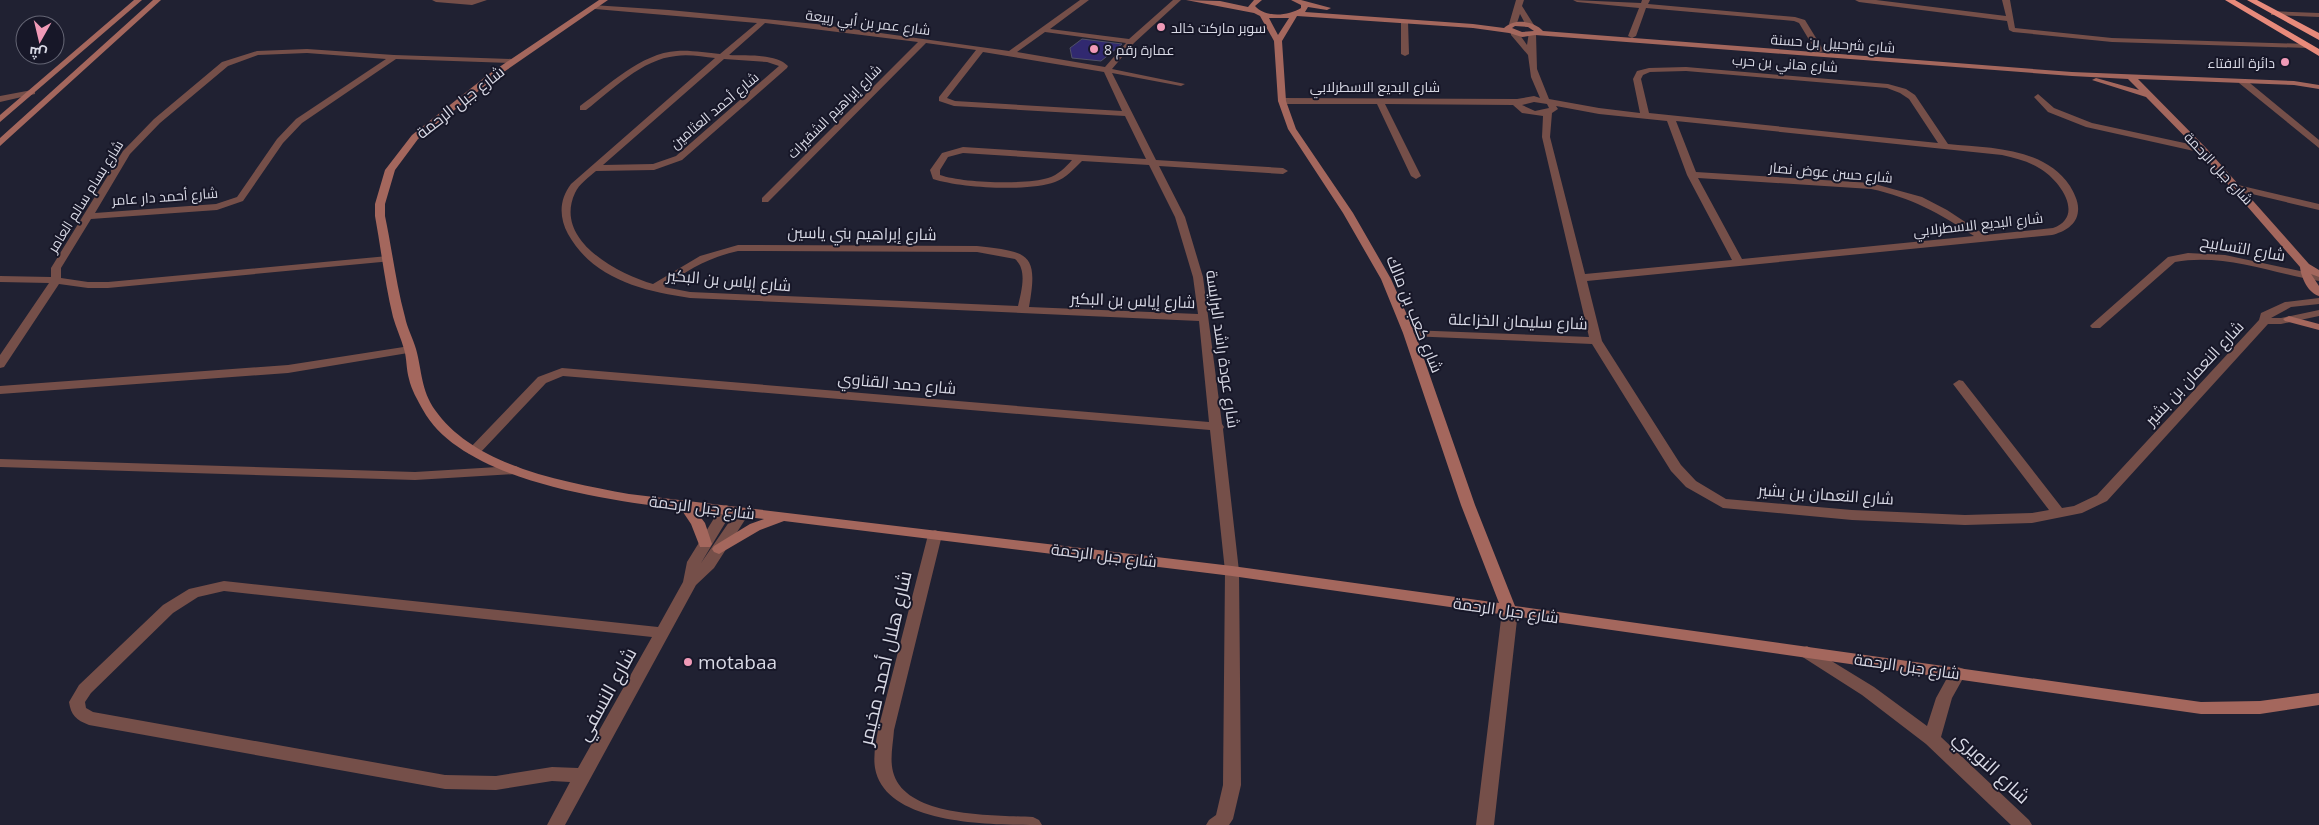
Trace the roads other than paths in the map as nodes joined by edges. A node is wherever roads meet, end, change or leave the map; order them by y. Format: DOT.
graph roads {
  1 [pos="138,0"];
  2 [pos="157,0"];
  3 [pos="436,0"];
  4 [pos="483,0"];
  5 [pos="1085,0"];
  6 [pos="1177,0"];
  7 [pos="1190,0"];
  8 [pos="1258,0"];
  9 [pos="1577,0"];
  10 [pos="1858,0"];
  11 [pos="2006,0"];
  12 [pos="2229,0"];
  13 [pos="2251,0"];
  14 [pos="1299,1"];
  15 [pos="600,3"];
  16 [pos="1645,3"];
  17 [pos="1520,4"];
  18 [pos="1259,12"];
  19 [pos="2274,13"];
  20 [pos="1296,14"];
  21 [pos="2319,15"];
  22 [pos="2011,19"];
  23 [pos="763,21"];
  24 [pos="1404,21"];
  25 [pos="1512,28"];
  26 [pos="1044,30"];
  27 [pos="1533,30"];
  28 [pos="2013,30"];
  29 [pos="1632,36"];
  30 [pos="2319,37"];
  31 [pos="2015,39"];
  32 [pos="1131,41"];
  33 [pos="1278,41"];
  34 [pos="923,42"];
  35 [pos="2308,46"];
  36 [pos="980,50"];
  37 [pos="1820,51"];
  38 [pos="1530,53"];
  39 [pos="2319,53"];
  40 [pos="1010,54"];
  41 [pos="1405,54"];
  42 [pos="394,57"];
  43 [pos="723,57"];
  44 [pos="513,61"];
  45 [pos="1107,70"];
  46 [pos="2072,74"];
  47 [pos="2129,75"];
  48 [pos="2319,79"];
  49 [pos="1535,81"];
  50 [pos="2242,81"];
  51 [pos="2294,83"];
  52 [pos="1181,84"];
  53 [pos="2319,87"];
  54 [pos="32,92"];
  55 [pos="2149,96"];
  56 [pos="2038,97"];
  57 [pos="0,99"];
  58 [pos="1282,101"];
  59 [pos="1380,102"];
  60 [pos="1522,106"];
  61 [pos="1549,107"];
  62 [pos="583,108"];
  63 [pos="1128,114"];
  64 [pos="1646,116"];
  65 [pos="1,117"];
  66 [pos="1671,119"];
  67 [pos="1546,137"];
  68 [pos="0,143"];
  69 [pos="1944,145"];
  70 [pos="2319,145"];
  71 [pos="2203,150"];
  72 [pos="1079,158"];
  73 [pos="1154,164"];
  74 [pos="594,168"];
  75 [pos="1283,171"];
  76 [pos="1692,175"];
  77 [pos="1416,176"];
  78 [pos="2238,188"];
  79 [pos="765,200"];
  80 [pos="2319,207"];
  81 [pos="88,216"];
  82 [pos="1984,239"];
  83 [pos="388,259"];
  84 [pos="1738,262"];
  85 [pos="2305,271"];
  86 [pos="2319,274"];
  87 [pos="1580,278"];
  88 [pos="2319,278"];
  89 [pos="0,279"];
  90 [pos="56,280"];
  91 [pos="654,288"];
  92 [pos="2319,293"];
  93 [pos="2319,301"];
  94 [pos="1024,310"];
  95 [pos="2319,313"];
  96 [pos="1204,318"];
  97 [pos="2289,319"];
  98 [pos="2266,321"];
  99 [pos="2096,326"];
  100 [pos="2319,327"];
  101 [pos="1409,333"];
  102 [pos="1596,341"];
  103 [pos="410,350"];
  104 [pos="0,364"];
  105 [pos="1960,384"];
  106 [pos="0,390"];
  107 [pos="1218,428"];
  108 [pos="474,451"];
  109 [pos="0,464"];
  110 [pos="516,470"];
  111 [pos="686,505"];
  112 [pos="726,510"];
  113 [pos="743,512"];
  114 [pos="2059,514"];
  115 [pos="782,518"];
  116 [pos="934,535"];
  117 [pos="705,544"];
  118 [pos="719,549"];
  119 [pos="1232,570"];
  120 [pos="690,582"];
  121 [pos="1510,611"];
  122 [pos="662,633"];
  123 [pos="1807,652"];
  124 [pos="1958,673"];
  125 [pos="2319,699"];
  126 [pos="1932,740"];
  127 [pos="584,776"];
  128 [pos="556,825"];
  129 [pos="1033,825"];
  130 [pos="1215,825"];
  131 [pos="1485,825"];
  132 [pos="2023,825"];
  1 -- 54 [label="street"];
  2 -- 68 [label="street"];
  3 -- 4 [label="street"];
  5 -- 26 [label="street"];
  6 -- 32 [label="street"];
  7 -- 18 [label="street"];
  8 -- 18 [label="street"];
  9 -- 16 [label="street"];
  10 -- 22 [label="street"];
  11 -- 22 [label="street"];
  12 -- 35 [label="highway"];
  13 -- 19 [label="highway"];
  14 -- 20 [label="street"];
  14 -- 25 [label="street"];
  15 -- 23 [label="street, شارع عمر بن أبي ربيعة"];
  15 -- 44 [label="street, شارع جبل الرحمة"];
  16 -- 29 [label="street"];
  16 -- 37 [label="street"];
  17 -- 25 [label="street"];
  17 -- 27 [label="street"];
  18 -- 20 [label="street"];
  18 -- 33 [label="street, شارع كعب بن مالك"];
  19 -- 21 [label="street"];
  19 -- 30 [label="highway"];
  20 -- 24 [label="street"];
  20 -- 33 [label="street"];
  22 -- 28 [label="street"];
  23 -- 34 [label="street, شارع عمر بن أبي ربيعة"];
  23 -- 43 [label="street, شارع إياس بن البكير"];
  24 -- 25 [label="street"];
  24 -- 41 [label="street"];
  25 -- 27 [label="street"];
  25 -- 38 [label="street"];
  26 -- 32 [label="street"];
  26 -- 40 [label="street"];
  27 -- 29 [label="street, شارع شرحبيل بن حسنة"];
  27 -- 38 [label="street"];
  27 -- 46 [label="street, شارع شرحبيل بن حسنة"];
  28 -- 31 [label="street"];
  28 -- 35 [label="street"];
  29 -- 37 [label="street, شارع شرحبيل بن حسنة"];
  32 -- 45 [label="street"];
  33 -- 58 [label="street, شارع كعب بن مالك"];
  34 -- 36 [label="street, شارع عمر بن أبي ربيعة"];
  34 -- 79 [label="street, شارع إبراهيم الشقيرات"];
  35 -- 39 [label="highway"];
  36 -- 40 [label="street, شارع عمر بن أبي ربيعة"];
  36 -- 63 [label="street"];
  37 -- 47 [label="street, شارع شرحبيل بن حسنة"];
  38 -- 49 [label="street"];
  40 -- 45 [label="street, شارع عمر بن أبي ربيعة"];
  42 -- 44 [label="street"];
  42 -- 81 [label="street, شارع أحمد دار عامر"];
  42 -- 81 [label="street, شارع بسام سالم العامر"];
  43 -- 62 [label="street"];
  43 -- 74 [label="street, شارع إياس بن البكير"];
  43 -- 74 [label="street, شارع أحمد العثامين"];
  44 -- 83 [label="street, شارع جبل الرحمة"];
  45 -- 52 [label="street, شارع عمر بن أبي ربيعة"];
  45 -- 63 [label="street, شارع عودة راشد البرايسة"];
  46 -- 47 [label="street, شارع شرحبيل بن حسنة"];
  46 -- 55 [label="street"];
  47 -- 50 [label="street, شارع شرحبيل بن حسنة"];
  47 -- 55 [label="street, شارع جبل الرحمة"];
  48 -- 51 [label="street, شارع شرحبيل بن حسنة"];
  49 -- 60 [label="street"];
  49 -- 61 [label="street"];
  50 -- 51 [label="street, شارع شرحبيل بن حسنة"];
  50 -- 70 [label="street"];
  51 -- 53 [label="street, شارع شرحبيل بن حسنة"];
  54 -- 57 [label="street"];
  54 -- 65 [label="street"];
  55 -- 71 [label="street, شارع جبل الرحمة"];
  56 -- 71 [label="street"];
  58 -- 59 [label="street, شارع البديع الاسطرلابي"];
  58 -- 101 [label="street, شارع كعب بن مالك"];
  59 -- 60 [label="street, شارع البديع الاسطرلابي"];
  59 -- 77 [label="street"];
  60 -- 61 [label="street"];
  60 -- 61 [label="street"];
  60 -- 67 [label="street, شارع النعمان بن بشير"];
  61 -- 64 [label="street, شارع البديع الاسطرلابي"];
  61 -- 67 [label="street, شارع النعمان بن بشير"];
  63 -- 73 [label="street, شارع عودة راشد البرايسة"];
  64 -- 66 [label="street, شارع البديع الاسطرلابي"];
  64 -- 69 [label="street, شارع هاني بن حرب"];
  66 -- 69 [label="street, شارع البديع الاسطرلابي"];
  66 -- 76 [label="street"];
  67 -- 87 [label="street, شارع النعمان بن بشير"];
  69 -- 82 [label="street, شارع البديع الاسطرلابي"];
  71 -- 78 [label="street, شارع جبل الرحمة"];
  72 -- 72 [label="street"];
  72 -- 73 [label="street"];
  73 -- 75 [label="street"];
  73 -- 96 [label="street, شارع عودة راشد البرايسة"];
  74 -- 91 [label="street, شارع إياس بن البكير"];
  76 -- 82 [label="street, شارع حسن عوض نصار"];
  76 -- 84 [label="street"];
  78 -- 80 [label="street"];
  78 -- 85 [label="street, شارع جبل الرحمة"];
  81 -- 90 [label="street, شارع بسام سالم العامر"];
  82 -- 84 [label="street, شارع البديع الاسطرلابي"];
  83 -- 90 [label="street"];
  83 -- 103 [label="street, شارع جبل الرحمة"];
  84 -- 87 [label="street, شارع البديع الاسطرلابي"];
  85 -- 86 [label="street, شارع جبل الرحمة"];
  85 -- 88 [label="street, شارع التسابيح"];
  85 -- 92 [label="street, شارع جبل الرحمة"];
  85 -- 99 [label="street, شارع التسابيح"];
  87 -- 102 [label="street, شارع النعمان بن بشير"];
  89 -- 90 [label="street"];
  90 -- 104 [label="street, شارع بسام سالم العامر"];
  91 -- 94 [label="street, شارع إياس بن البكير"];
  91 -- 94 [label="street, شارع إبراهيم بني ياسين"];
  93 -- 98 [label="street, شارع النعمان بن بشير"];
  94 -- 96 [label="street, شارع إياس بن البكير"];
  95 -- 97 [label="street, شارع النعمان بن بشير"];
  96 -- 107 [label="street, شارع عودة راشد البرايسة"];
  97 -- 98 [label="street, شارع النعمان بن بشير"];
  97 -- 100 [label="street"];
  98 -- 114 [label="street, شارع النعمان بن بشير"];
  101 -- 102 [label="street, شارع سليمان الخزاعلة"];
  101 -- 121 [label="street, شارع كعب بن مالك"];
  102 -- 114 [label="street, شارع النعمان بن بشير"];
  103 -- 106 [label="street"];
  103 -- 108 [label="street, شارع جبل الرحمة"];
  105 -- 114 [label="street"];
  107 -- 108 [label="street, شارع حمد القناوي"];
  107 -- 119 [label="street, شارع عودة راشد البرايسة"];
  108 -- 110 [label="street, شارع جبل الرحمة"];
  109 -- 110 [label="street"];
  110 -- 111 [label="street, شارع جبل الرحمة"];
  111 -- 112 [label="street, شارع جبل الرحمة"];
  111 -- 117 [label="street"];
  112 -- 113 [label="street, شارع جبل الرحمة"];
  112 -- 117 [label="street, شارع النسفي"];
  113 -- 115 [label="street, شارع جبل الرحمة"];
  113 -- 118 [label="street, شارع النسفي"];
  115 -- 116 [label="street, شارع جبل الرحمة"];
  115 -- 118 [label="street"];
  116 -- 119 [label="street, شارع جبل الرحمة"];
  116 -- 129 [label="street, شارع هلال أحمد مخيمر"];
  117 -- 120 [label="street, شارع النسفي"];
  118 -- 120 [label="street, شارع النسفي"];
  119 -- 121 [label="street, شارع جبل الرحمة"];
  119 -- 130 [label="street"];
  120 -- 122 [label="street, شارع النسفي"];
  121 -- 123 [label="street, شارع جبل الرحمة"];
  121 -- 131 [label="street"];
  122 -- 127 [label="street, شارع النسفي"];
  122 -- 127 [label="street"];
  123 -- 124 [label="street, شارع جبل الرحمة"];
  123 -- 126 [label="street, شارع النويري"];
  124 -- 125 [label="street, شارع جبل الرحمة"];
  124 -- 126 [label="street, شارع النويري"];
  126 -- 132 [label="street, شارع النويري"];
  127 -- 128 [label="street, شارع النسفي"];
}
